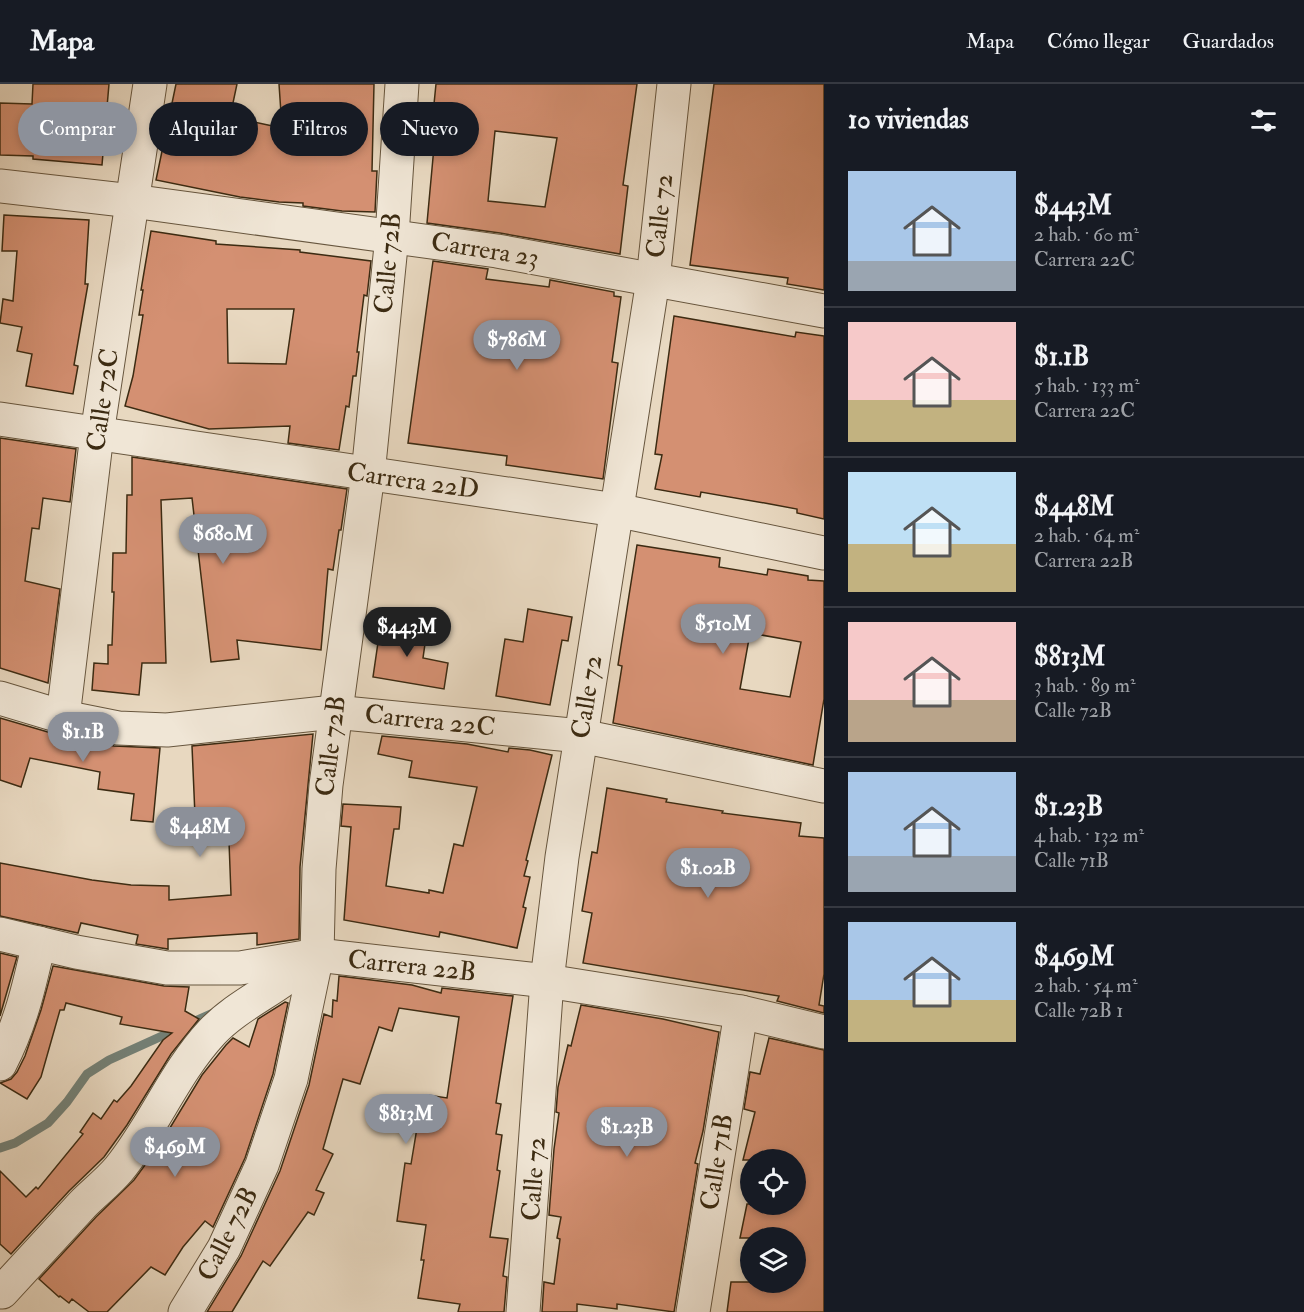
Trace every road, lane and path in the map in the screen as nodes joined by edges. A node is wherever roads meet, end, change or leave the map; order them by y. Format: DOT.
graph roads {
  1 [pos="150,84"];
  2 [pos="402,84"];
  3 [pos="674,84"];
  4 [pos="0,186"];
  5 [pos="132,201"];
  6 [pos="392,236"];
  7 [pos="653,280"];
  8 [pos="824,311"];
  9 [pos="0,419"];
  10 [pos="97,434"];
  11 [pos="368,474"];
  12 [pos="616,510"];
  13 [pos="824,553"];
  14 [pos="0,698"];
  15 [pos="334,712"];
  16 [pos="63,717"];
  17 [pos="581,736"];
  18 [pos="824,786"];
  19 [pos="0,934"];
  20 [pos="39,943"];
  21 [pos="314,956"];
  22 [pos="547,981"];
  23 [pos="741,1012"];
  24 [pos="824,1032"];
  25 [pos="0,1064"];
  26 [pos="2,1292"];
  27 [pos="185,1312"];
  28 [pos="523,1312"];
  29 [pos="693,1312"];
  1 -- 5 [label="street, Calle 72C"];
  2 -- 6 [label="street, Calle 72B"];
  3 -- 7 [label="street, Calle 72"];
  4 -- 5 [label="street, Carrera 23"];
  5 -- 6 [label="street, Carrera 23"];
  5 -- 10 [label="street, Calle 72C"];
  6 -- 7 [label="street, Carrera 23"];
  6 -- 11 [label="street, Calle 72B"];
  7 -- 8 [label="street, Carrera 23"];
  7 -- 12 [label="street, Calle 72"];
  9 -- 10 [label="street, Carrera 22D"];
  10 -- 11 [label="street, Carrera 22D"];
  10 -- 16 [label="street, Calle 72C"];
  11 -- 12 [label="street, Carrera 22D"];
  11 -- 15 [label="street, Calle 72B"];
  12 -- 13 [label="street, Carrera 22D"];
  12 -- 17 [label="street, Calle 72"];
  14 -- 16 [label="street, Carrera 22C"];
  15 -- 16 [label="street, Carrera 22C"];
  15 -- 17 [label="street, Carrera 22C"];
  15 -- 21 [label="street, Calle 72B"];
  17 -- 18 [label="street, Carrera 22C"];
  17 -- 22 [label="street, Calle 72"];
  19 -- 20 [label="street, Carrera 22B"];
  20 -- 21 [label="street, Carrera 22B"];
  20 -- 25 [label="street"];
  21 -- 22 [label="street, Carrera 22B"];
  21 -- 26 [label="street"];
  21 -- 27 [label="street, Calle 72B"];
  22 -- 23 [label="street, Carrera 22B"];
  22 -- 28 [label="street, Calle 72"];
  23 -- 24 [label="street, Carrera 22B"];
  23 -- 29 [label="street, Calle 71B"];
}
